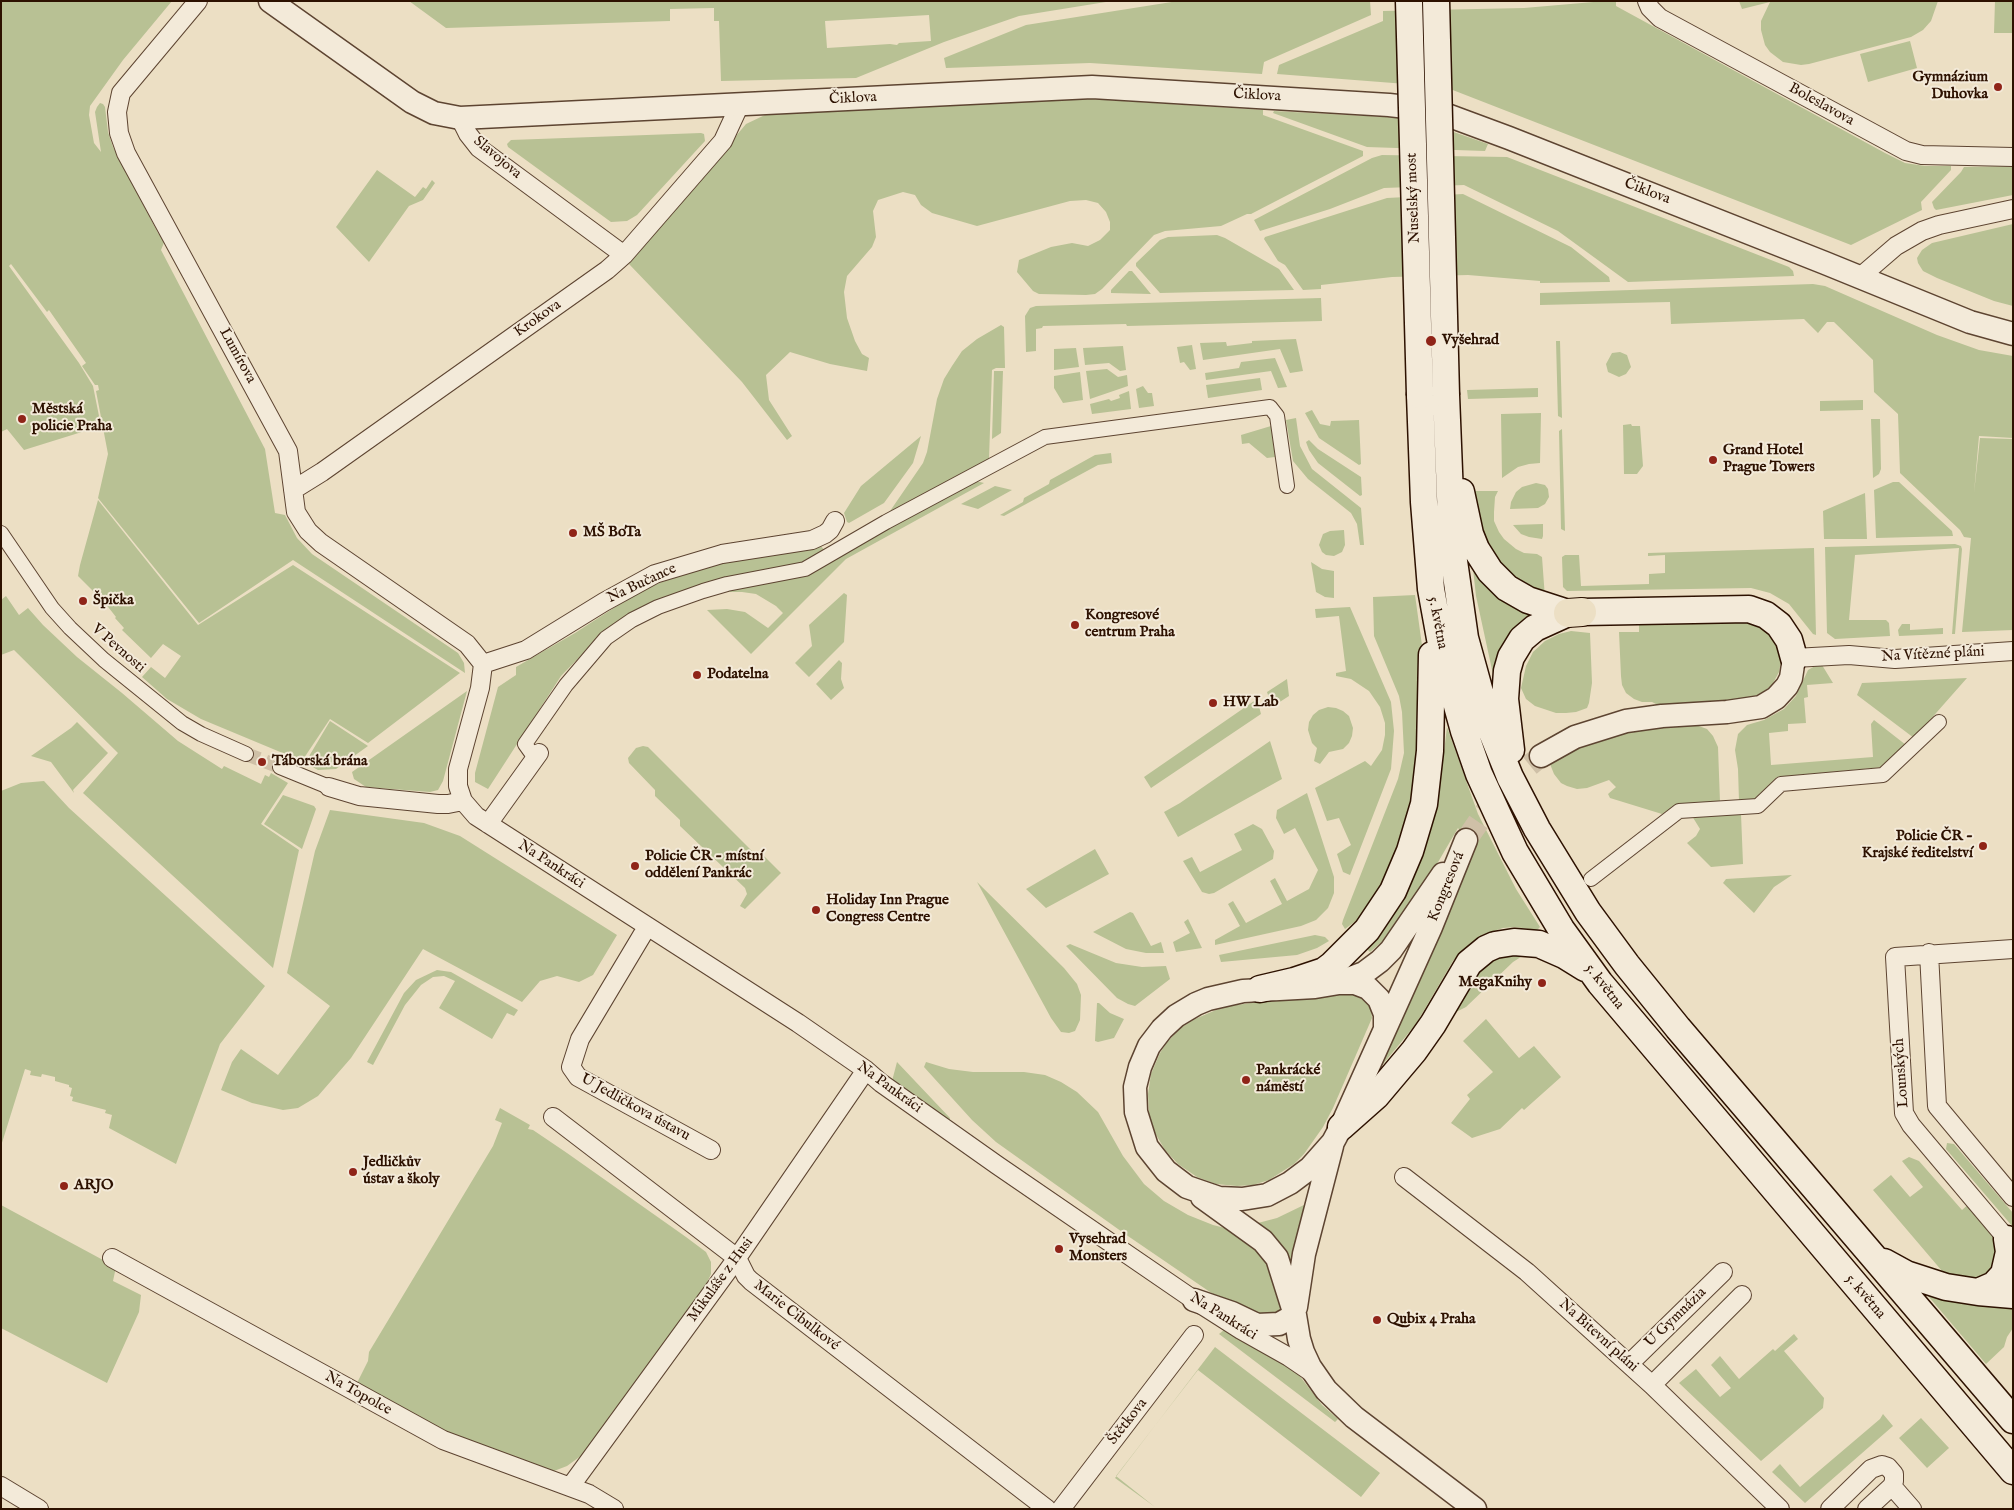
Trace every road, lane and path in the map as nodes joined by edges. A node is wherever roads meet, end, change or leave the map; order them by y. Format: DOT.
graph roads {
  1 [pos="198,1"];
  2 [pos="270,1"];
  3 [pos="1409,1"];
  4 [pos="1436,1"];
  5 [pos="1647,1"];
  6 [pos="740,104"];
  7 [pos="460,118"];
  8 [pos="2013,157"];
  9 [pos="2013,209"];
  10 [pos="624,255"];
  11 [pos="1860,278"];
  12 [pos="2013,334"];
  13 [pos="1420,395"];
  14 [pos="1446,395"];
  15 [pos="1448,438"];
  16 [pos="1287,486"];
  17 [pos="294,490"];
  18 [pos="835,521"];
  19 [pos="1,533"];
  20 [pos="1430,589"];
  21 [pos="1575,613"];
  22 [pos="2013,651"];
  23 [pos="1794,658"];
  24 [pos="483,664"];
  25 [pos="1939,722"];
  26 [pos="246,754"];
  27 [pos="537,756"];
  28 [pos="1541,756"];
  29 [pos="280,766"];
  30 [pos="330,788"];
  31 [pos="463,801"];
  32 [pos="488,824"];
  33 [pos="1537,829"];
  34 [pos="1591,879"];
  35 [pos="647,927"];
  36 [pos="2013,949"];
  37 [pos="1930,953"];
  38 [pos="1339,983"];
  39 [pos="1600,983"];
  40 [pos="1260,989"];
  41 [pos="1385,1029"];
  42 [pos="866,1070"];
  43 [pos="553,1117"];
  44 [pos="1337,1134"];
  45 [pos="711,1150"];
  46 [pos="1404,1177"];
  47 [pos="1187,1187"];
  48 [pos="2012,1194"];
  49 [pos="2010,1243"];
  50 [pos="1868,1250"];
  51 [pos="112,1258"];
  52 [pos="737,1258"];
  53 [pos="1723,1272"];
  54 [pos="1978,1292"];
  55 [pos="2013,1294"];
  56 [pos="1742,1296"];
  57 [pos="1194,1300"];
  58 [pos="1295,1315"];
  59 [pos="1194,1335"];
  60 [pos="1629,1364"];
  61 [pos="1316,1375"];
  62 [pos="1652,1384"];
  63 [pos="2013,1420"];
  64 [pos="2013,1471"];
  65 [pos="1,1486"];
  66 [pos="1892,1486"];
  67 [pos="570,1487"];
  68 [pos="39,1509"];
  69 [pos="614,1509"];
  70 [pos="1047,1509"];
  71 [pos="1060,1509"];
  72 [pos="1475,1509"];
  73 [pos="1780,1509"];
  74 [pos="1830,1509"];
  75 [pos="1867,1509"];
  76 [pos="1912,1509"];
  1 -- 17 [label="street, Lumírova"];
  2 -- 7 [label="street"];
  3 -- 13 [label="main road, Nuselský most, bridge"];
  4 -- 14 [label="main road, Nuselský most, bridge"];
  5 -- 8 [label="street, Boleslavova"];
  6 -- 7 [label="street, Čiklova"];
  6 -- 10 [label="street, Krokova"];
  6 -- 11 [label="street, Čiklova"];
  7 -- 10 [label="street, Slavojova"];
  9 -- 11 [label="street"];
  10 -- 17 [label="street, Krokova"];
  11 -- 12 [label="street, Čiklova"];
  13 -- 20 [label="main road, 5. května"];
  14 -- 15 [label="main road, 5. května"];
  15 -- 21 [label="main road"];
  15 -- 33 [label="main road, 5. května"];
  16 -- 27 [label="street"];
  17 -- 24 [label="street, Lumírova"];
  18 -- 24 [label="street, Na Bučance"];
  19 -- 26 [label="street, V Pevnosti"];
  20 -- 39 [label="main road, 5. května"];
  20 -- 40 [label="main road"];
  21 -- 23 [label="main road"];
  21 -- 33 [label="main road"];
  22 -- 23 [label="street, Na Vítězné pláni"];
  23 -- 28 [label="street"];
  24 -- 31 [label="street"];
  25 -- 34 [label="street"];
  27 -- 32 [label="street"];
  29 -- 30 [label="street"];
  30 -- 31 [label="street"];
  31 -- 32 [label="street, Na Pankráci"];
  32 -- 35 [label="street, Na Pankráci"];
  33 -- 50 [label="main road, 5. května"];
  35 -- 42 [label="street, Na Pankráci"];
  35 -- 45 [label="street, U Jedličkova ústavu"];
  36 -- 37 [label="street, Lounských"];
  37 -- 48 [label="street"];
  37 -- 49 [label="street, Lounských"];
  38 -- 40 [label="street"];
  38 -- 41 [label="street"];
  38 -- 41 [label="street, Kongresová"];
  39 -- 44 [label="main road"];
  39 -- 64 [label="main road, 5. května"];
  40 -- 47 [label="street"];
  41 -- 44 [label="street"];
  42 -- 52 [label="street, Mikuláše z Husi"];
  42 -- 57 [label="street, Na Pankráci"];
  43 -- 52 [label="street, Marie Cibulkové"];
  44 -- 47 [label="street"];
  44 -- 58 [label="street"];
  46 -- 60 [label="street, Na Bitevní pláni"];
  47 -- 58 [label="street"];
  49 -- 54 [label="main road"];
  50 -- 54 [label="main road"];
  50 -- 63 [label="main road, 5. května"];
  51 -- 67 [label="street, Na Topolce"];
  52 -- 67 [label="street, Mikuláše z Husi"];
  52 -- 70 [label="street, Marie Cibulkové"];
  53 -- 60 [label="street, U Gymnázia"];
  54 -- 55 [label="main road"];
  56 -- 62 [label="street, U Gymnázia"];
  57 -- 58 [label="street"];
  57 -- 61 [label="street, Na Pankráci"];
  58 -- 61 [label="street, Na Pankráci"];
  59 -- 71 [label="street, Štětkova"];
  60 -- 62 [label="street, Na Bitevní pláni"];
  61 -- 72 [label="street, Na Pankráci"];
  62 -- 73 [label="street, Na Bitevní pláni"];
  65 -- 68 [label="street"];
  66 -- 74 [label="street"];
  66 -- 75 [label="street"];
  66 -- 76 [label="street"];
  67 -- 69 [label="street, Na Topolce"];
}
